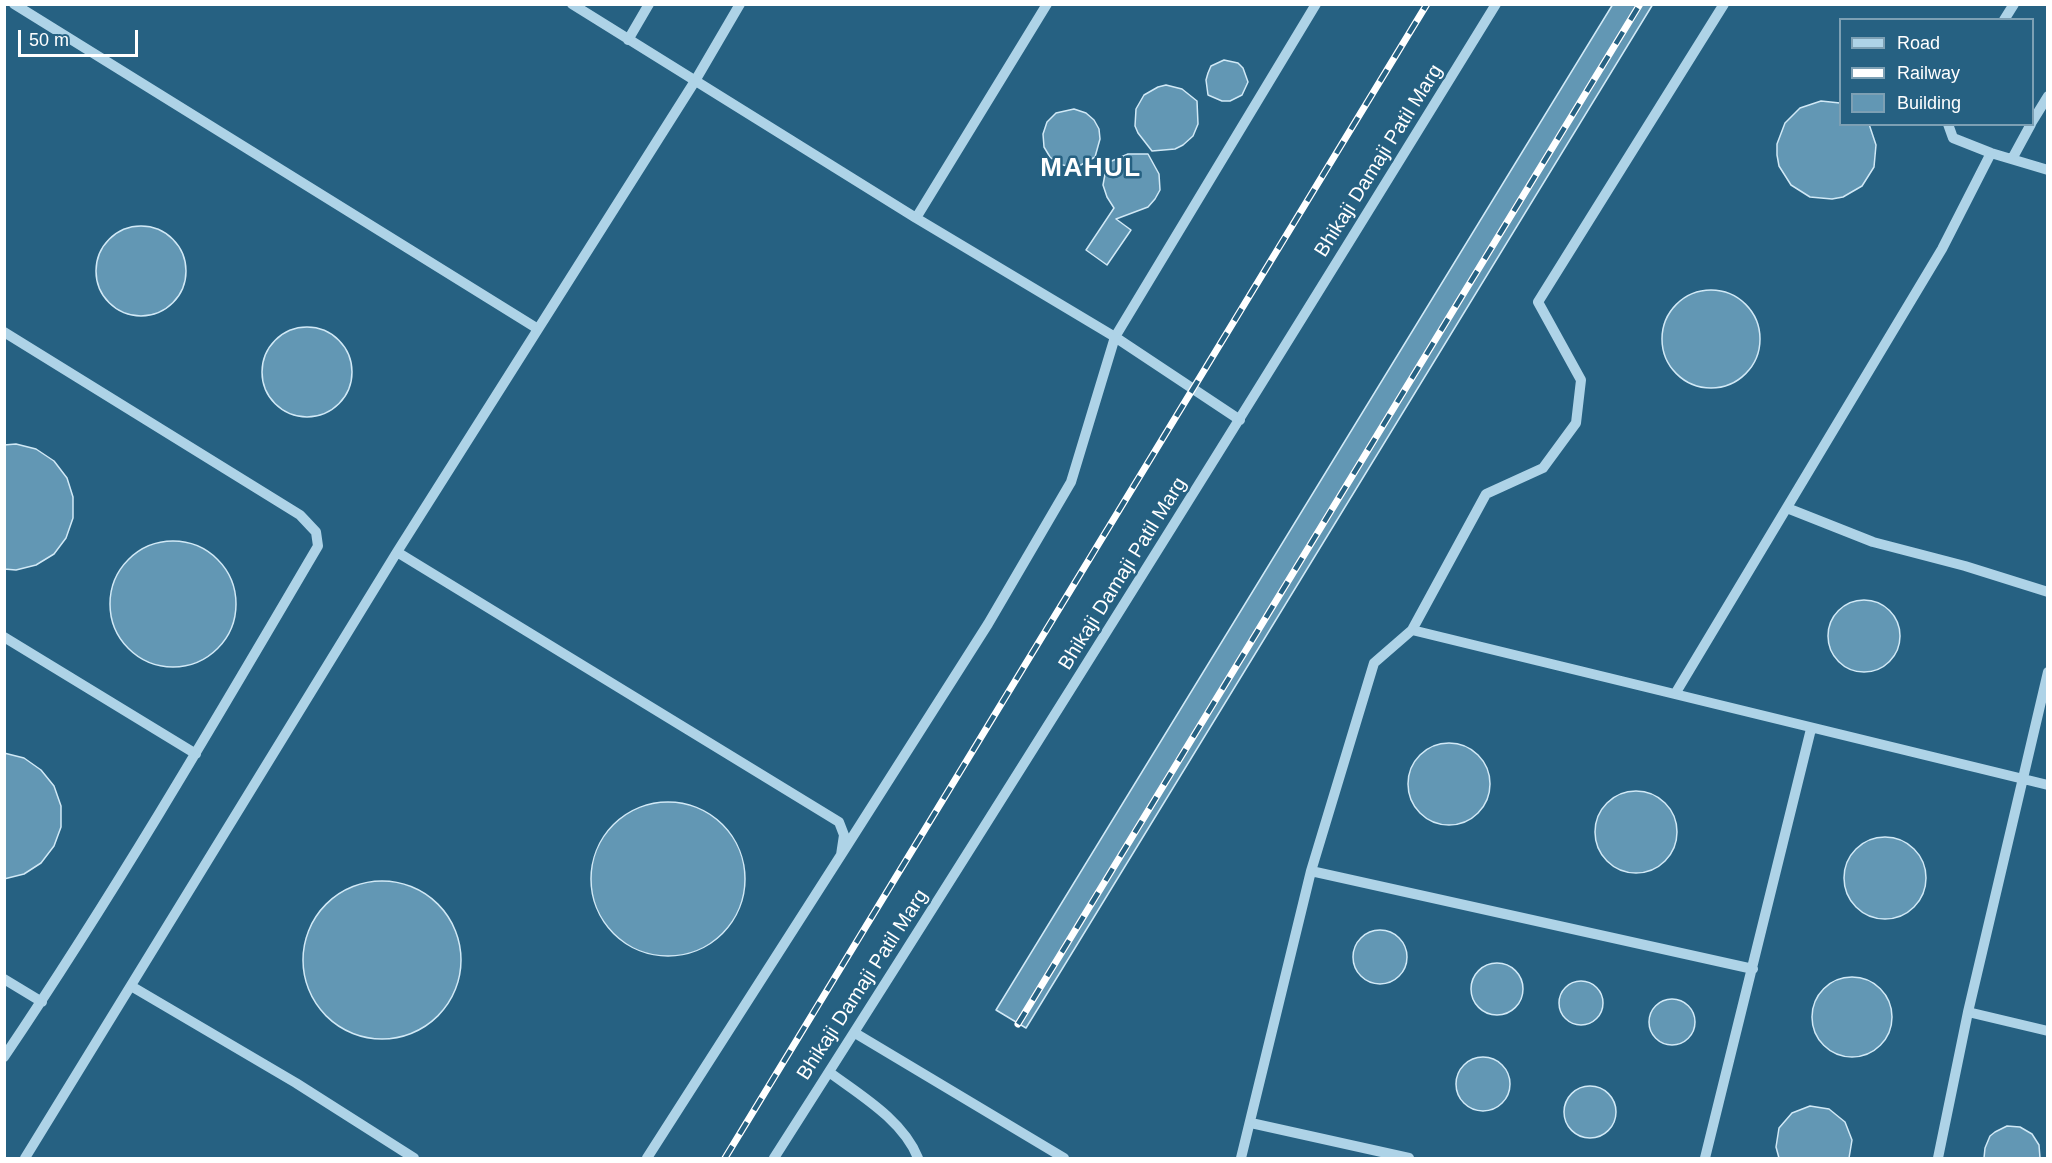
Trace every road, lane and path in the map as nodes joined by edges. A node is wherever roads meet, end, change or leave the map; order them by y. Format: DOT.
graph roads {
  1 [pos="14,4"];
  2 [pos="572,4"];
  3 [pos="649,4"];
  4 [pos="740,4"];
  5 [pos="1047,4"];
  6 [pos="1316,4"];
  7 [pos="1496,4"];
  8 [pos="1724,4"];
  9 [pos="2014,4"];
  10 [pos="2005,18"];
  11 [pos="628,40"];
  12 [pos="695,81"];
  13 [pos="2048,96"];
  14 [pos="2034,120"];
  15 [pos="1949,126"];
  16 [pos="2030,126"];
  17 [pos="1991,153"];
  18 [pos="2012,159"];
  19 [pos="2048,170"];
  20 [pos="916,218"];
  21 [pos="538,329"];
  22 [pos="4,332"];
  23 [pos="1115,338"];
  24 [pos="1240,420"];
  25 [pos="1787,508"];
  26 [pos="397,552"];
  27 [pos="2048,592"];
  28 [pos="1412,630"];
  29 [pos="4,637"];
  30 [pos="2048,672"];
  31 [pos="1675,694"];
  32 [pos="1811,729"];
  33 [pos="196,754"];
  34 [pos="2024,779"];
  35 [pos="2048,785"];
  36 [pos="841,855"];
  37 [pos="1311,871"];
  38 [pos="1753,969"];
  39 [pos="4,979"];
  40 [pos="130,986"];
  41 [pos="42,1002"];
  42 [pos="1968,1012"];
  43 [pos="2048,1031"];
  44 [pos="855,1033"];
  45 [pos="4,1057"];
  46 [pos="829,1072"];
  47 [pos="1251,1123"];
  48 [pos="25,1158"];
  49 [pos="414,1158"];
  50 [pos="647,1158"];
  51 [pos="774,1158"];
  52 [pos="918,1158"];
  53 [pos="1064,1158"];
  54 [pos="1241,1158"];
  55 [pos="1409,1158"];
  56 [pos="1705,1158"];
  57 [pos="1938,1158"];
  1 -- 21 [label="street"];
  2 -- 11 [label="street"];
  3 -- 11 [label="street"];
  4 -- 12 [label="street"];
  5 -- 20 [label="street"];
  6 -- 23 [label="street"];
  7 -- 24 [label="street, Bhikaji Damaji Patil Marg"];
  8 -- 28 [label="street"];
  9 -- 10 [label="street"];
  11 -- 12 [label="street"];
  12 -- 20 [label="street"];
  12 -- 21 [label="street"];
  13 -- 14 [label="street"];
  15 -- 17 [label="street"];
  16 -- 18 [label="street"];
  17 -- 18 [label="street"];
  17 -- 25 [label="street"];
  18 -- 19 [label="street"];
  20 -- 23 [label="street"];
  21 -- 26 [label="street"];
  22 -- 33 [label="street"];
  23 -- 24 [label="street"];
  23 -- 36 [label="street"];
  24 -- 44 [label="street, Bhikaji Damaji Patil Marg"];
  25 -- 27 [label="street"];
  25 -- 31 [label="street"];
  26 -- 36 [label="street"];
  26 -- 40 [label="street"];
  28 -- 31 [label="street"];
  28 -- 37 [label="street"];
  29 -- 33 [label="street"];
  30 -- 34 [label="street"];
  31 -- 32 [label="street"];
  32 -- 34 [label="street"];
  32 -- 38 [label="street"];
  33 -- 41 [label="street"];
  34 -- 35 [label="street"];
  34 -- 42 [label="street"];
  36 -- 50 [label="street"];
  37 -- 38 [label="street"];
  37 -- 47 [label="street"];
  38 -- 56 [label="street"];
  39 -- 41 [label="street"];
  40 -- 48 [label="street"];
  40 -- 49 [label="street"];
  41 -- 45 [label="street"];
  42 -- 43 [label="street"];
  42 -- 57 [label="street"];
  44 -- 46 [label="street, Bhikaji Damaji Patil Marg"];
  44 -- 53 [label="street"];
  46 -- 51 [label="street, Bhikaji Damaji Patil Marg"];
  46 -- 52 [label="street"];
  47 -- 54 [label="street"];
  47 -- 55 [label="street"];
}
